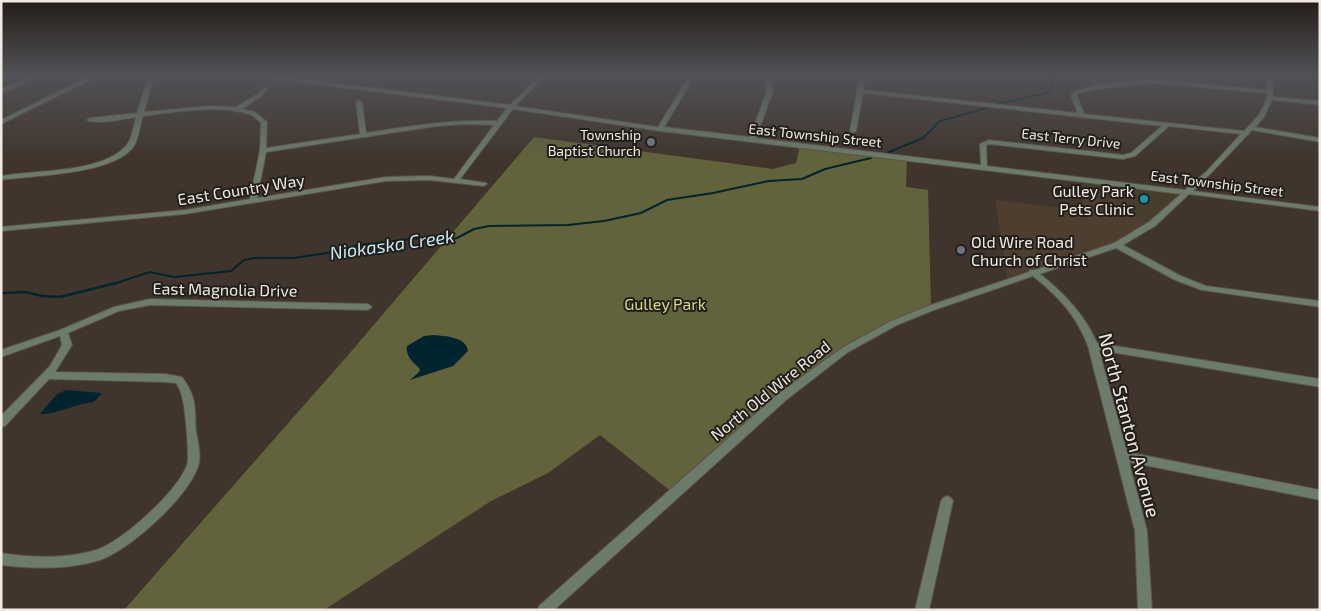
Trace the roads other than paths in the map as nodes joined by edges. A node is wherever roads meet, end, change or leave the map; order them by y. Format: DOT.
graph roads {
  1 [pos="359,102"];
  2 [pos="41,103"];
  3 [pos="144,103"];
  4 [pos="248,103"];
  5 [pos="475,103"];
  6 [pos="515,103"];
  7 [pos="676,103"];
  8 [pos="766,103"];
  9 [pos="858,103"];
  10 [pos="971,103"];
  11 [pos="1077,103"];
  12 [pos="1267,103"];
  13 [pos="511,107"];
  14 [pos="236,110"];
  15 [pos="1081,114"];
  16 [pos="141,115"];
  17 [pos="90,120"];
  18 [pos="2,121"];
  19 [pos="498,123"];
  20 [pos="1168,124"];
  21 [pos="660,129"];
  22 [pos="853,131"];
  23 [pos="1248,131"];
  24 [pos="363,135"];
  25 [pos="752,140"];
  26 [pos="1320,140"];
  27 [pos="263,150"];
  28 [pos="984,167"];
  29 [pos="1205,176"];
  30 [pos="1,178"];
  31 [pos="456,180"];
  32 [pos="484,184"];
  33 [pos="1188,192"];
  34 [pos="1237,198"];
  35 [pos="253,201"];
  36 [pos="1320,209"];
  37 [pos="1,229"];
  38 [pos="1117,245"];
  39 [pos="1032,272"];
  40 [pos="1320,304"];
  41 [pos="368,307"];
  42 [pos="63,332"];
  43 [pos="1093,346"];
  44 [pos="1,354"];
  45 [pos="46,375"];
  46 [pos="1320,383"];
  47 [pos="1,423"];
  48 [pos="1122,456"];
  49 [pos="1320,495"];
  50 [pos="947,501"];
  51 [pos="1,559"];
  52 [pos="544,610"];
  53 [pos="922,610"];
  54 [pos="1145,610"];
  1 -- 24 [label="street"];
  2 -- 18 [label="street"];
  3 -- 16 [label="street"];
  4 -- 14 [label="street"];
  5 -- 13 [label="street, East Township Street"];
  6 -- 13 [label="street"];
  7 -- 21 [label="street"];
  8 -- 25 [label="street"];
  9 -- 22 [label="street"];
  10 -- 15 [label="street"];
  11 -- 15 [label="street"];
  12 -- 23 [label="street, North Old Wire Road"];
  13 -- 19 [label="street"];
  13 -- 21 [label="street, East Township Street"];
  14 -- 16 [label="street"];
  14 -- 27 [label="street"];
  15 -- 20 [label="street"];
  16 -- 17 [label="street"];
  16 -- 30 [label="street"];
  19 -- 24 [label="street"];
  19 -- 31 [label="street"];
  20 -- 23 [label="street"];
  20 -- 28 [label="street, East Terry Drive"];
  21 -- 25 [label="street, East Township Street"];
  23 -- 26 [label="street"];
  23 -- 29 [label="street, North Old Wire Road"];
  24 -- 27 [label="street"];
  25 -- 28 [label="street, East Township Street"];
  27 -- 35 [label="street"];
  28 -- 33 [label="street, East Township Street"];
  29 -- 33 [label="street, North Old Wire Road"];
  29 -- 34 [label="street"];
  31 -- 32 [label="street, East Country Way"];
  31 -- 35 [label="street, East Country Way"];
  33 -- 34 [label="street, East Township Street"];
  33 -- 38 [label="street, North Old Wire Road"];
  34 -- 36 [label="street, East Township Street"];
  35 -- 37 [label="street, East Country Way"];
  38 -- 39 [label="street, North Old Wire Road"];
  38 -- 40 [label="street"];
  39 -- 43 [label="street, North Stanton Avenue"];
  39 -- 52 [label="street, North Old Wire Road"];
  41 -- 42 [label="street, East Magnolia Drive"];
  42 -- 44 [label="street, East Magnolia Drive"];
  42 -- 45 [label="street"];
  43 -- 46 [label="street"];
  43 -- 48 [label="street, North Stanton Avenue"];
  45 -- 47 [label="street"];
  45 -- 51 [label="street"];
  48 -- 49 [label="street"];
  48 -- 54 [label="street, North Stanton Avenue"];
  50 -- 53 [label="street"];
}
